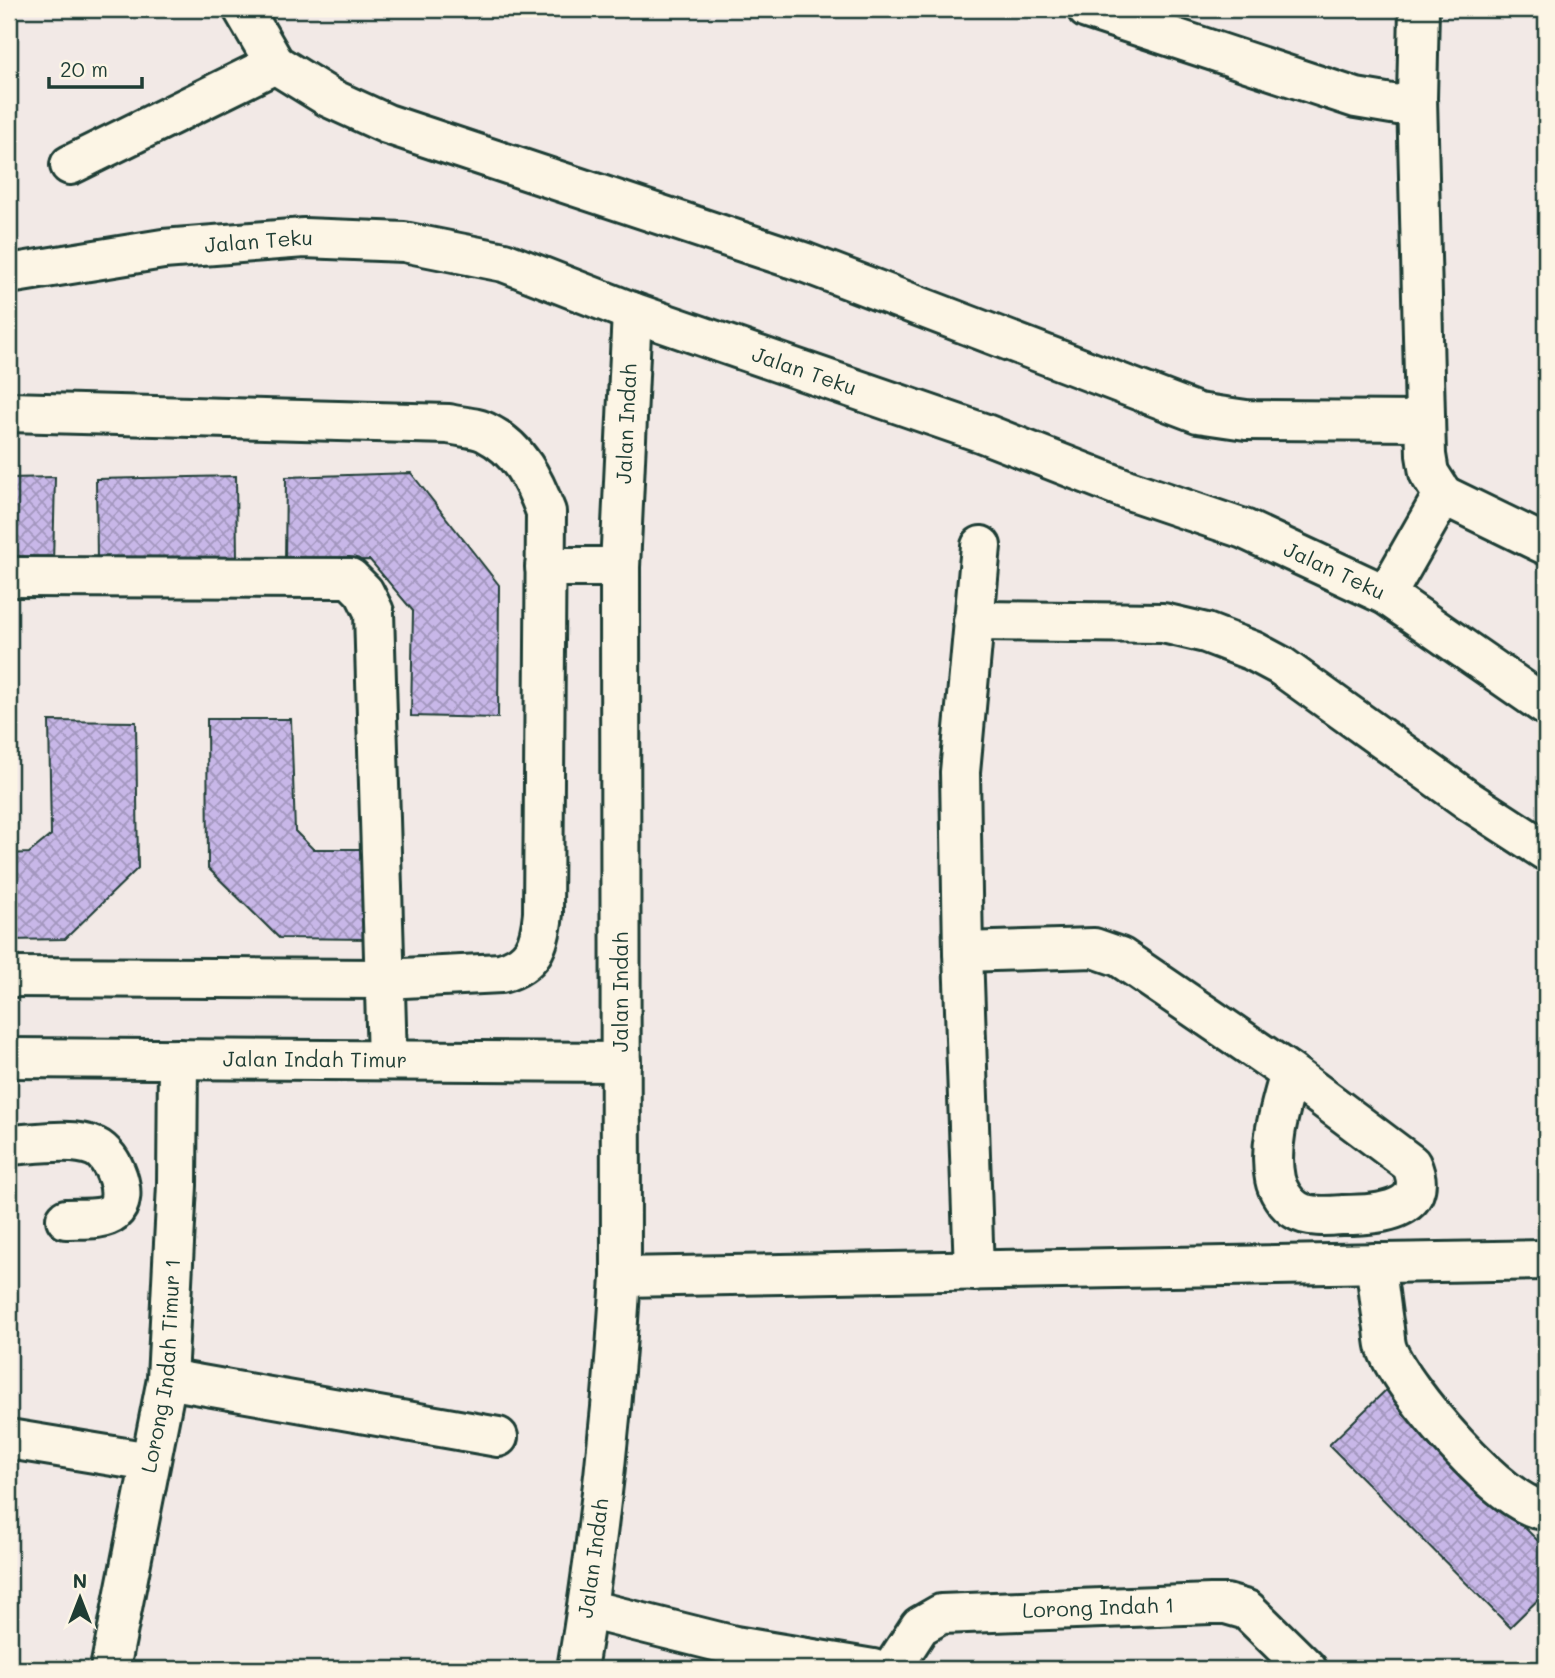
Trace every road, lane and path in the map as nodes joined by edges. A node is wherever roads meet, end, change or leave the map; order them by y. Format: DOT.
graph roads {
  1 [pos="243,9"];
  2 [pos="1087,9"];
  3 [pos="1419,9"];
  4 [pos="275,64"];
  5 [pos="1417,98"];
  6 [pos="70,165"];
  7 [pos="9,274"];
  8 [pos="632,312"];
  9 [pos="9,412"];
  10 [pos="1424,421"];
  11 [pos="1443,495"];
  12 [pos="1546,545"];
  13 [pos="981,546"];
  14 [pos="545,567"];
  15 [pos="620,567"];
  16 [pos="13,577"];
  17 [pos="1386,595"];
  18 [pos="973,621"];
  19 [pos="1546,706"];
  20 [pos="1546,851"];
  21 [pos="963,951"];
  22 [pos="9,977"];
  23 [pos="384,979"];
  24 [pos="9,1058"];
  25 [pos="178,1059"];
  26 [pos="387,1060"];
  27 [pos="621,1062"];
  28 [pos="1290,1073"];
  29 [pos="9,1145"];
  30 [pos="120,1185"];
  31 [pos="177,1185"];
  32 [pos="65,1219"];
  33 [pos="1546,1259"];
  34 [pos="1375,1263"];
  35 [pos="974,1270"];
  36 [pos="621,1277"];
  37 [pos="167,1379"];
  38 [pos="498,1437"];
  39 [pos="9,1439"];
  40 [pos="150,1462"];
  41 [pos="1546,1510"];
  42 [pos="587,1609"];
  43 [pos="733,1658"];
  44 [pos="110,1669"];
  45 [pos="577,1669"];
  46 [pos="873,1669"];
  47 [pos="892,1669"];
  48 [pos="1307,1669"];
  1 -- 4 [label="street"];
  2 -- 5 [label="street"];
  3 -- 5 [label="street"];
  4 -- 6 [label="street"];
  4 -- 10 [label="street"];
  5 -- 10 [label="street"];
  7 -- 8 [label="street, Jalan Teku"];
  8 -- 15 [label="street, Jalan Indah"];
  8 -- 17 [label="street, Jalan Teku"];
  9 -- 14 [label="street"];
  10 -- 11 [label="street"];
  11 -- 12 [label="street"];
  11 -- 17 [label="street"];
  13 -- 18 [label="street"];
  14 -- 15 [label="street"];
  14 -- 23 [label="street"];
  15 -- 27 [label="street, Jalan Indah"];
  16 -- 23 [label="street"];
  17 -- 19 [label="street, Jalan Teku"];
  18 -- 20 [label="street"];
  18 -- 21 [label="street"];
  21 -- 28 [label="street"];
  21 -- 35 [label="street"];
  22 -- 23 [label="street"];
  23 -- 26 [label="street"];
  24 -- 25 [label="street, Jalan Indah Timur"];
  25 -- 26 [label="street, Jalan Indah Timur"];
  25 -- 31 [label="street, Lorong Indah Timur 1"];
  26 -- 27 [label="street, Jalan Indah Timur"];
  27 -- 36 [label="street, Jalan Indah"];
  29 -- 30 [label="street"];
  30 -- 31 [label="street"];
  30 -- 32 [label="street"];
  31 -- 37 [label="street, Lorong Indah Timur 1"];
  33 -- 34 [label="street"];
  34 -- 35 [label="street"];
  34 -- 41 [label="street"];
  35 -- 36 [label="street"];
  36 -- 42 [label="street, Jalan Indah"];
  37 -- 38 [label="street"];
  37 -- 40 [label="street, Lorong Indah Timur 1"];
  39 -- 40 [label="street"];
  40 -- 44 [label="street, Lorong Indah Timur 1"];
  42 -- 43 [label="street"];
  42 -- 45 [label="street, Jalan Indah"];
  43 -- 46 [label="street"];
  47 -- 48 [label="street, Lorong Indah 1"];
}
